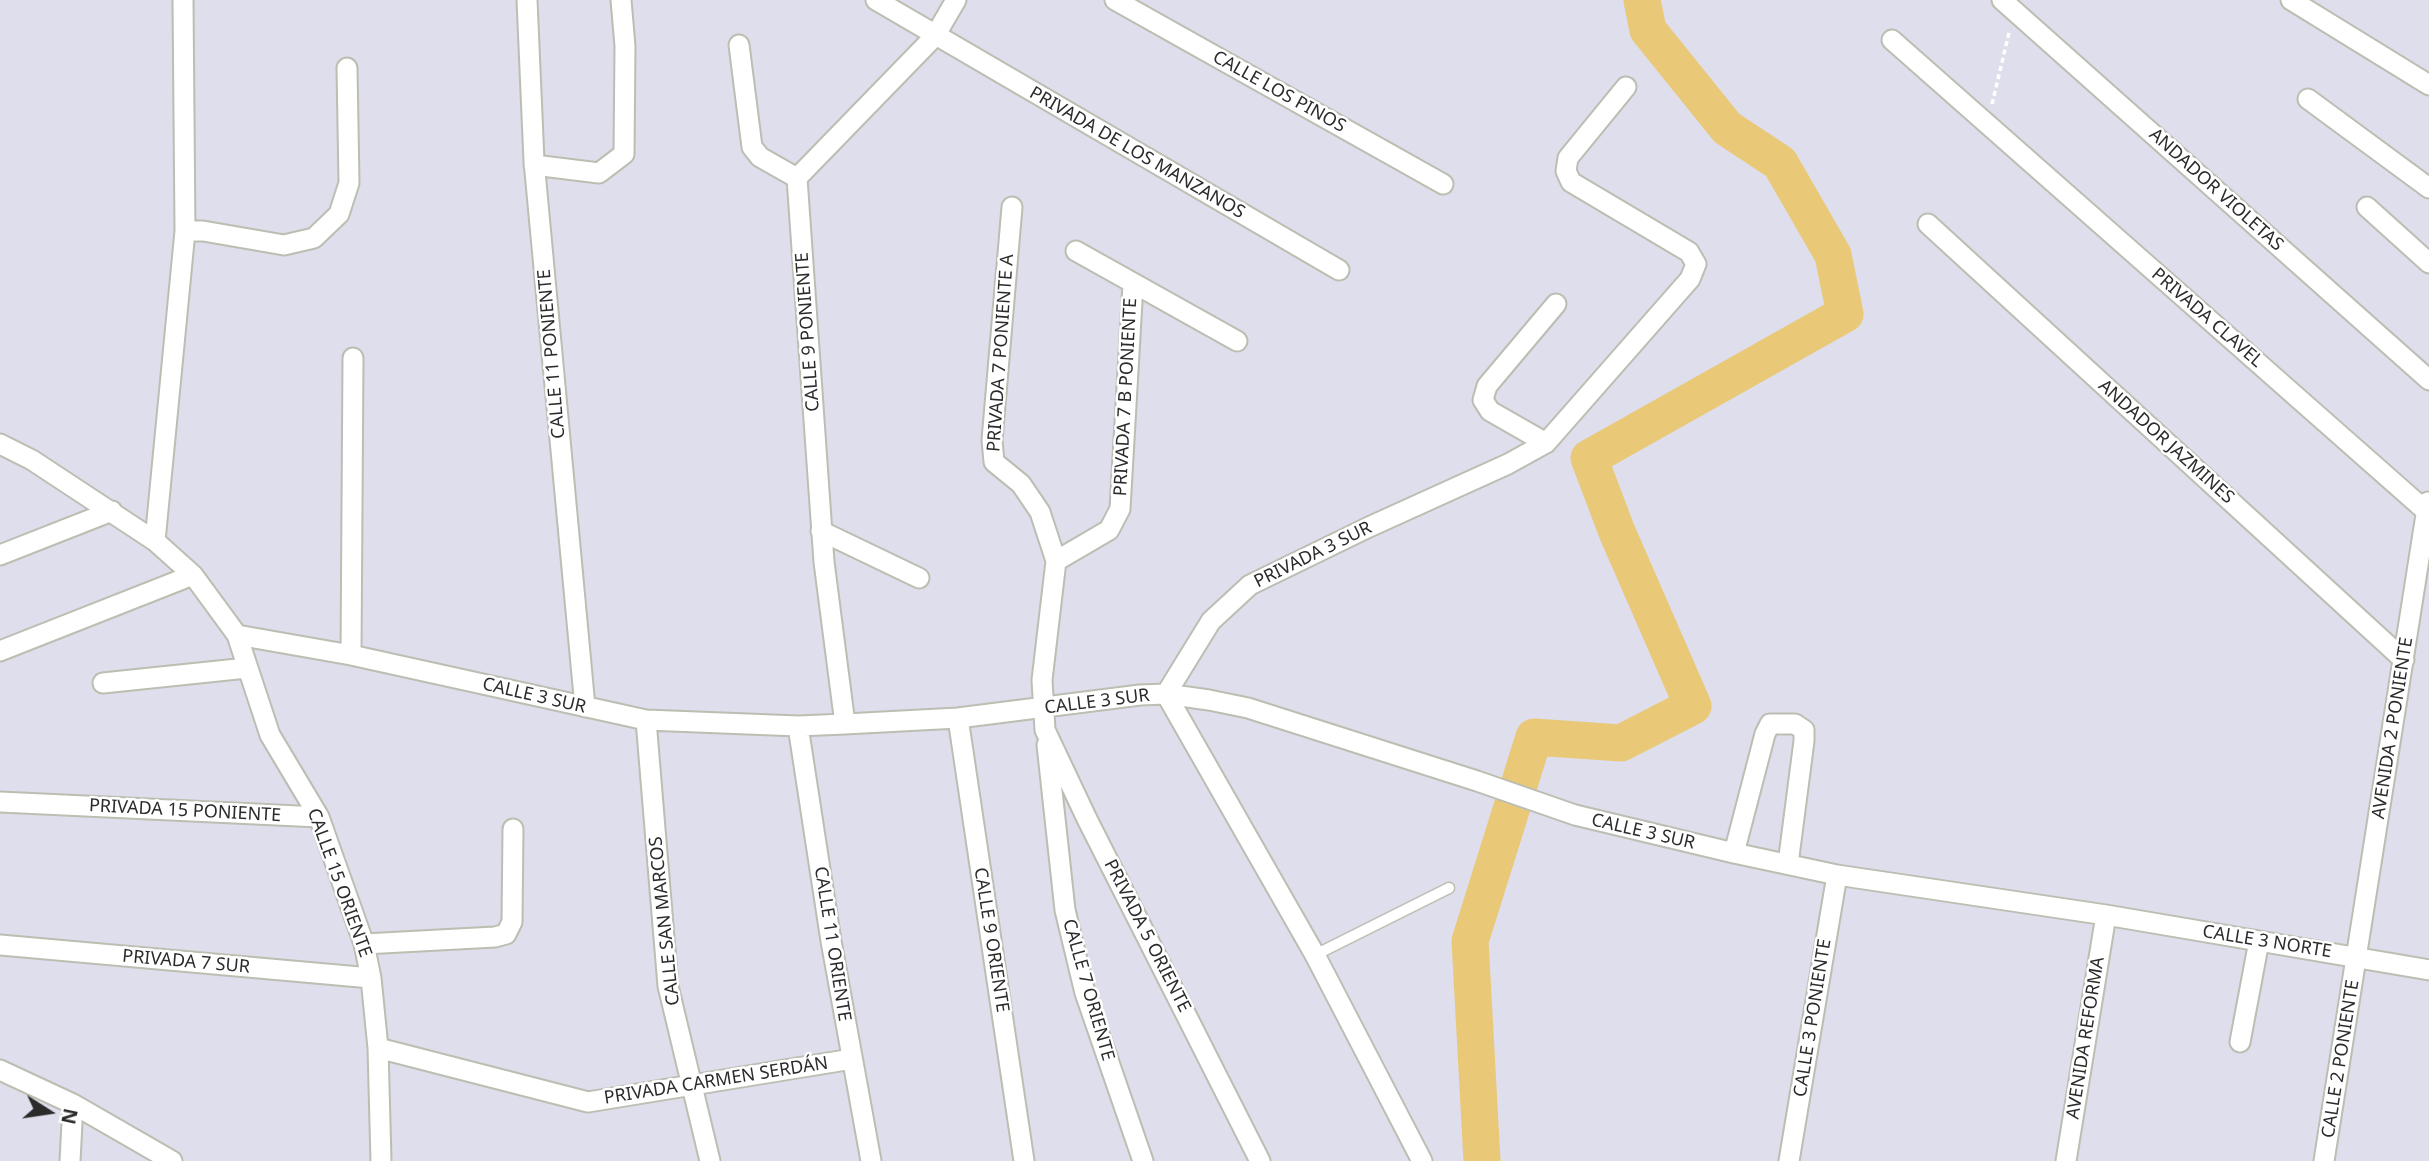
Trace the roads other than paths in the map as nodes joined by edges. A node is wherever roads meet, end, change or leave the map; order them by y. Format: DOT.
graph roads {
  1 [pos="527,0"];
  2 [pos="621,0"];
  3 [pos="876,0"];
  4 [pos="956,0"];
  5 [pos="1115,0"];
  6 [pos="2291,0"];
  7 [pos="186,2"];
  8 [pos="2008,5"];
  9 [pos="935,36"];
  10 [pos="1892,40"];
  11 [pos="739,46"];
  12 [pos="347,68"];
  13 [pos="2429,85"];
  14 [pos="1626,87"];
  15 [pos="2308,99"];
  16 [pos="534,165"];
  17 [pos="797,178"];
  18 [pos="1443,184"];
  19 [pos="2429,188"];
  20 [pos="1012,207"];
  21 [pos="2367,207"];
  22 [pos="1928,225"];
  23 [pos="185,230"];
  24 [pos="1076,251"];
  25 [pos="2429,263"];
  26 [pos="1339,270"];
  27 [pos="1133,284"];
  28 [pos="1556,304"];
  29 [pos="1237,341"];
  30 [pos="353,358"];
  31 [pos="2429,380"];
  32 [pos="1546,443"];
  33 [pos="0,444"];
  34 [pos="2428,505"];
  35 [pos="112,511"];
  36 [pos="821,531"];
  37 [pos="155,541"];
  38 [pos="0,555"];
  39 [pos="1056,561"];
  40 [pos="192,575"];
  41 [pos="919,578"];
  42 [pos="237,635"];
  43 [pos="0,651"];
  44 [pos="351,654"];
  45 [pos="2404,660"];
  46 [pos="247,668"];
  47 [pos="103,683"];
  48 [pos="1166,694"];
  49 [pos="585,707"];
  50 [pos="1043,708"];
  51 [pos="958,718"];
  52 [pos="646,720"];
  53 [pos="845,724"];
  54 [pos="798,726"];
  55 [pos="1045,730"];
  56 [pos="0,802"];
  57 [pos="319,817"];
  58 [pos="513,829"];
  59 [pos="1734,853"];
  60 [pos="1788,864"];
  61 [pos="1837,875"];
  62 [pos="1449,888"];
  63 [pos="2106,915"];
  64 [pos="2259,941"];
  65 [pos="364,944"];
  66 [pos="0,945"];
  67 [pos="1315,955"];
  68 [pos="2358,957"];
  69 [pos="2429,970"];
  70 [pos="371,978"];
  71 [pos="2240,1042"];
  72 [pos="378,1048"];
  73 [pos="852,1059"];
  74 [pos="0,1070"];
  75 [pos="692,1084"];
  76 [pos="73,1104"];
  77 [pos="386,1158"];
  78 [pos="70,1161"];
  79 [pos="172,1161"];
  80 [pos="710,1161"];
  81 [pos="872,1161"];
  82 [pos="1024,1161"];
  83 [pos="1143,1161"];
  84 [pos="1260,1161"];
  85 [pos="1422,1161"];
  86 [pos="1789,1161"];
  87 [pos="2066,1161"];
  88 [pos="2324,1161"];
  1 -- 16 [label="street, CALLE 11 PONIENTE"];
  2 -- 16 [label="street"];
  3 -- 9 [label="street, PRIVADA DE LOS MANZANOS"];
  4 -- 9 [label="street"];
  5 -- 18 [label="street, CALLE LOS PINOS"];
  6 -- 13 [label="street"];
  7 -- 23 [label="street"];
  8 -- 31 [label="street, ANDADOR VIOLETAS"];
  9 -- 17 [label="street"];
  9 -- 26 [label="street, PRIVADA DE LOS MANZANOS"];
  10 -- 34 [label="street, PRIVADA CLAVEL"];
  11 -- 17 [label="street"];
  12 -- 23 [label="street"];
  14 -- 32 [label="street, PRIVADA 3 SUR"];
  15 -- 19 [label="street"];
  16 -- 49 [label="street, CALLE 11 PONIENTE"];
  17 -- 36 [label="street, CALLE 9 PONIENTE"];
  20 -- 39 [label="street, PRIVADA 7 PONIENTE A"];
  21 -- 25 [label="street"];
  22 -- 45 [label="street, ANDADOR JAZMINES"];
  23 -- 37 [label="street"];
  24 -- 27 [label="street, PRIVADA 7 B PONIENTE"];
  27 -- 29 [label="street, PRIVADA 7 B PONIENTE"];
  27 -- 39 [label="street, PRIVADA 7 B PONIENTE"];
  28 -- 32 [label="street"];
  30 -- 44 [label="street"];
  32 -- 48 [label="street, PRIVADA 3 SUR"];
  33 -- 35 [label="street, CALLE 15 ORIENTE"];
  34 -- 45 [label="street, AVENIDA 2 PONIENTE"];
  35 -- 37 [label="street, CALLE 15 ORIENTE"];
  35 -- 38 [label="street"];
  36 -- 41 [label="street"];
  36 -- 53 [label="street, CALLE 9 PONIENTE"];
  37 -- 40 [label="street, CALLE 15 ORIENTE"];
  39 -- 50 [label="street, PRIVADA 5 ORIENTE"];
  40 -- 42 [label="street, CALLE 15 ORIENTE"];
  40 -- 43 [label="street"];
  42 -- 44 [label="street, CALLE 3 SUR"];
  42 -- 46 [label="street, CALLE 15 ORIENTE"];
  44 -- 49 [label="street, CALLE 3 SUR"];
  45 -- 68 [label="street, AVENIDA 2 PONIENTE"];
  46 -- 47 [label="street"];
  46 -- 57 [label="street, CALLE 15 ORIENTE"];
  48 -- 50 [label="street, CALLE 3 SUR"];
  48 -- 59 [label="street, CALLE 3 SUR"];
  48 -- 67 [label="street"];
  49 -- 52 [label="street, CALLE 3 SUR"];
  50 -- 51 [label="street, CALLE 3 SUR"];
  50 -- 55 [label="street, PRIVADA 5 ORIENTE"];
  51 -- 53 [label="street, CALLE 3 SUR"];
  51 -- 82 [label="street, CALLE 9 ORIENTE"];
  52 -- 54 [label="street, CALLE 3 SUR"];
  52 -- 75 [label="street, CALLE SAN MARCOS"];
  53 -- 54 [label="street, CALLE 3 SUR"];
  54 -- 73 [label="street, CALLE 11 ORIENTE"];
  55 -- 83 [label="street, CALLE 7 ORIENTE"];
  55 -- 84 [label="street, PRIVADA 5 ORIENTE"];
  56 -- 57 [label="street, PRIVADA 15 PONIENTE"];
  57 -- 65 [label="street, CALLE 15 ORIENTE"];
  58 -- 65 [label="street"];
  59 -- 60 [label="street, CALLE 3 SUR"];
  59 -- 60 [label="street"];
  60 -- 61 [label="street, CALLE 3 SUR"];
  61 -- 63 [label="street, CALLE 3 SUR"];
  61 -- 86 [label="street, CALLE 3 PONIENTE"];
  62 -- 67 [label="lane"];
  63 -- 64 [label="street, CALLE 3 NORTE"];
  63 -- 87 [label="street, AVENIDA REFORMA"];
  64 -- 68 [label="street, CALLE 3 NORTE"];
  64 -- 71 [label="street"];
  65 -- 70 [label="street, CALLE 15 ORIENTE"];
  66 -- 70 [label="street, PRIVADA 7 SUR"];
  67 -- 85 [label="street"];
  68 -- 69 [label="street, CALLE 3 NORTE"];
  68 -- 88 [label="street, CALLE 2 PONIENTE"];
  70 -- 72 [label="street, CALLE 15 ORIENTE"];
  72 -- 75 [label="street, PRIVADA CARMEN SERDÁN"];
  72 -- 77 [label="street, CALLE 15 ORIENTE"];
  73 -- 75 [label="street, PRIVADA CARMEN SERDÁN"];
  73 -- 81 [label="street, CALLE 11 ORIENTE"];
  74 -- 76 [label="street"];
  75 -- 80 [label="street, CALLE SAN MARCOS"];
  76 -- 78 [label="street"];
  76 -- 79 [label="street"];
}
